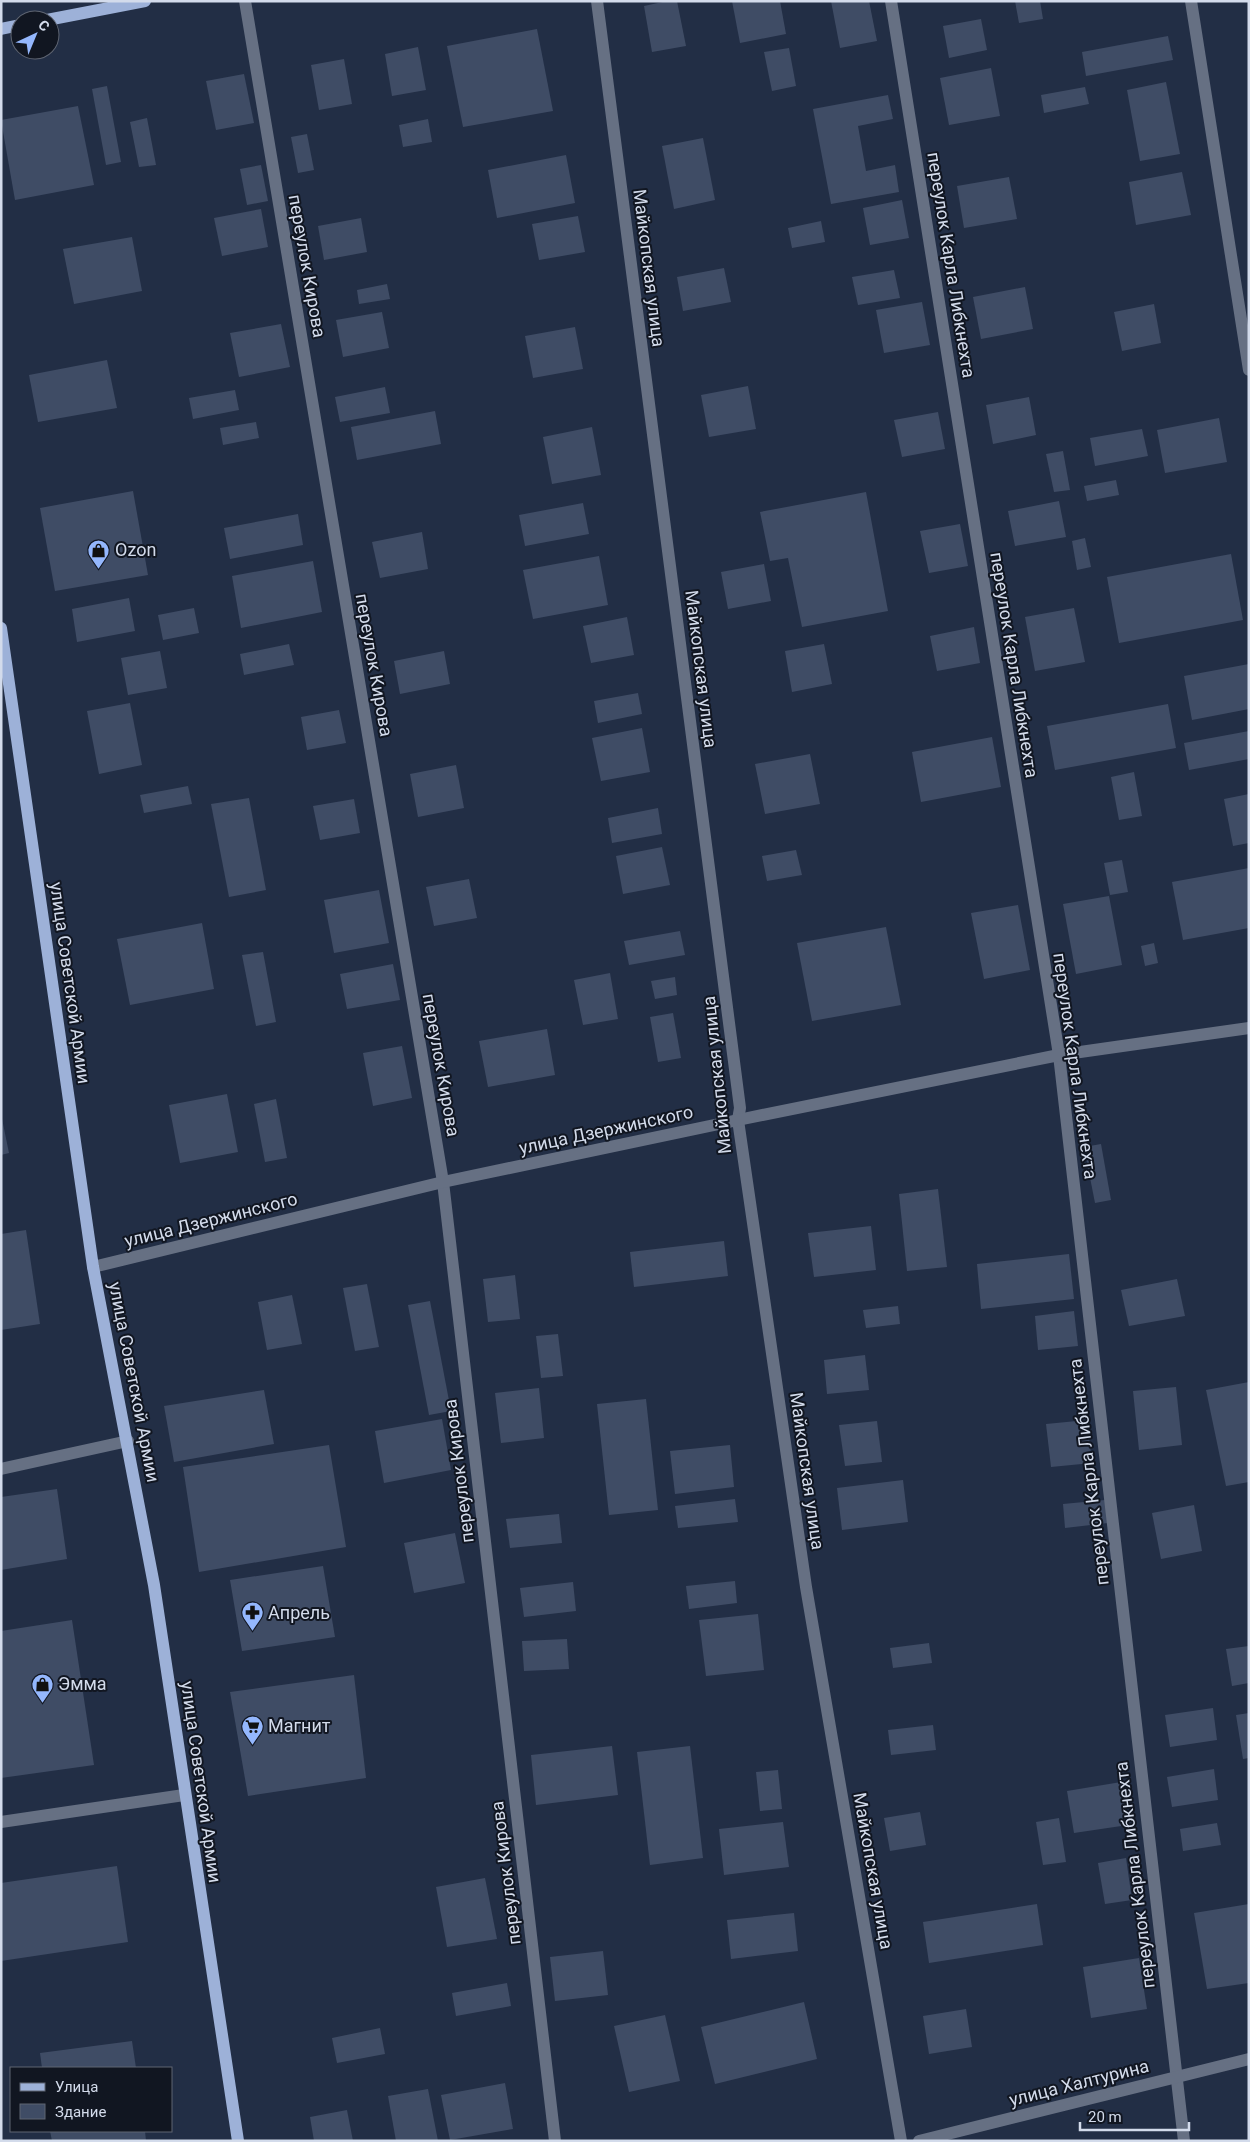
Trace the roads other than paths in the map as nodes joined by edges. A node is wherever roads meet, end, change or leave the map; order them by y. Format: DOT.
graph roads {
  1 [pos="145,1"];
  2 [pos="245,1"];
  3 [pos="597,1"];
  4 [pos="891,1"];
  5 [pos="1191,1"];
  6 [pos="60,17"];
  7 [pos="1249,370"];
  8 [pos="1,628"];
  9 [pos="1249,1028"];
  10 [pos="1059,1055"];
  11 [pos="738,1120"];
  12 [pos="443,1182"];
  13 [pos="93,1267"];
  14 [pos="128,1441"];
  15 [pos="1,1469"];
  16 [pos="184,1795"];
  17 [pos="1,1822"];
  18 [pos="1249,2059"];
  19 [pos="1176,2077"];
  20 [pos="238,2141"];
  21 [pos="555,2141"];
  22 [pos="901,2141"];
  23 [pos="919,2141"];
  24 [pos="1184,2141"];
  1 -- 6 [label="main road"];
  2 -- 12 [label="street, переулок Кирова"];
  3 -- 11 [label="street, Майкопская улица"];
  4 -- 10 [label="street, переулок Карла Либкнехта"];
  5 -- 7 [label="street"];
  8 -- 13 [label="main road, улица Советской Армии"];
  9 -- 10 [label="street, улица Дзержинского"];
  10 -- 11 [label="street, улица Дзержинского"];
  10 -- 19 [label="street, переулок Карла Либкнехта"];
  11 -- 12 [label="street, улица Дзержинского"];
  11 -- 22 [label="street, Майкопская улица"];
  12 -- 13 [label="street, улица Дзержинского"];
  12 -- 21 [label="street, переулок Кирова"];
  13 -- 14 [label="main road, улица Советской Армии"];
  14 -- 15 [label="street"];
  14 -- 16 [label="main road, улица Советской Армии"];
  16 -- 17 [label="street"];
  16 -- 20 [label="main road, улица Советской Армии"];
  18 -- 19 [label="street, улица Халтурина"];
  19 -- 23 [label="street, улица Халтурина"];
  19 -- 24 [label="street, переулок Карла Либкнехта"];
}
